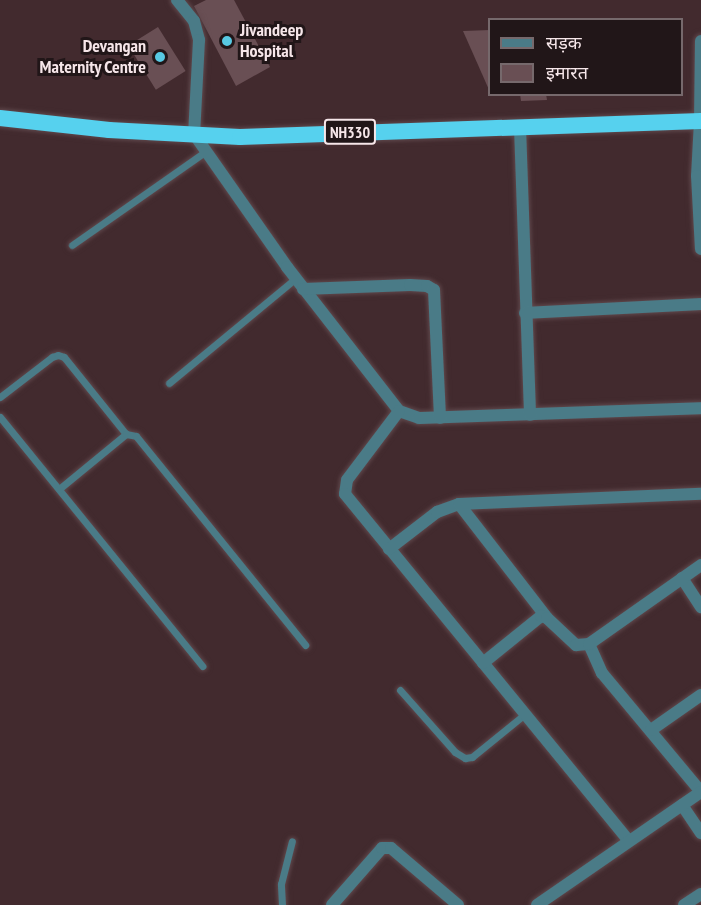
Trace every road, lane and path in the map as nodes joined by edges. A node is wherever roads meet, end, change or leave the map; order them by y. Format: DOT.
graph roads {
  1 [pos="177,0"];
  2 [pos="701,40"];
  3 [pos="0,118"];
  4 [pos="700,121"];
  5 [pos="520,127"];
  6 [pos="194,135"];
  7 [pos="206,151"];
  8 [pos="72,245"];
  9 [pos="701,249"];
  10 [pos="299,284"];
  11 [pos="701,304"];
  12 [pos="525,313"];
  13 [pos="169,383"];
  14 [pos="0,397"];
  15 [pos="701,408"];
  16 [pos="399,411"];
  17 [pos="530,415"];
  18 [pos="0,417"];
  19 [pos="440,418"];
  20 [pos="126,434"];
  21 [pos="59,489"];
  22 [pos="700,496"];
  23 [pos="459,504"];
  24 [pos="389,549"];
  25 [pos="701,565"];
  26 [pos="682,578"];
  27 [pos="701,607"];
  28 [pos="547,618"];
  29 [pos="589,644"];
  30 [pos="304,645"];
  31 [pos="483,663"];
  32 [pos="202,666"];
  33 [pos="400,690"];
  34 [pos="701,694"];
  35 [pos="525,714"];
  36 [pos="651,730"];
  37 [pos="701,792"];
  38 [pos="682,805"];
  39 [pos="701,833"];
  40 [pos="292,841"];
  41 [pos="629,841"];
  42 [pos="701,894"];
  43 [pos="282,905"];
  44 [pos="332,905"];
  45 [pos="458,905"];
  46 [pos="537,905"];
  47 [pos="684,905"];
  1 -- 6 [label="street"];
  2 -- 4 [label="street"];
  3 -- 6 [label="highway, NH330"];
  4 -- 5 [label="highway, NH330"];
  4 -- 9 [label="street"];
  5 -- 6 [label="highway, NH330"];
  5 -- 12 [label="street"];
  6 -- 7 [label="street"];
  7 -- 8 [label="lane"];
  7 -- 10 [label="street"];
  10 -- 13 [label="lane"];
  10 -- 16 [label="street"];
  10 -- 19 [label="street"];
  11 -- 12 [label="street"];
  12 -- 17 [label="street"];
  14 -- 20 [label="lane"];
  15 -- 17 [label="street"];
  16 -- 19 [label="street"];
  16 -- 24 [label="street"];
  17 -- 19 [label="street"];
  18 -- 21 [label="lane"];
  20 -- 21 [label="lane"];
  20 -- 30 [label="lane"];
  21 -- 32 [label="lane"];
  22 -- 23 [label="street"];
  23 -- 24 [label="street"];
  23 -- 28 [label="street"];
  24 -- 31 [label="street"];
  25 -- 26 [label="street"];
  26 -- 27 [label="street"];
  26 -- 29 [label="street"];
  28 -- 29 [label="street"];
  28 -- 31 [label="street"];
  29 -- 36 [label="street"];
  31 -- 35 [label="street"];
  33 -- 35 [label="lane"];
  34 -- 36 [label="street"];
  35 -- 41 [label="street"];
  36 -- 37 [label="street"];
  37 -- 38 [label="street"];
  38 -- 39 [label="street"];
  38 -- 41 [label="street"];
  40 -- 43 [label="lane"];
  41 -- 46 [label="street"];
  42 -- 47 [label="street"];
  44 -- 45 [label="street"];
}
